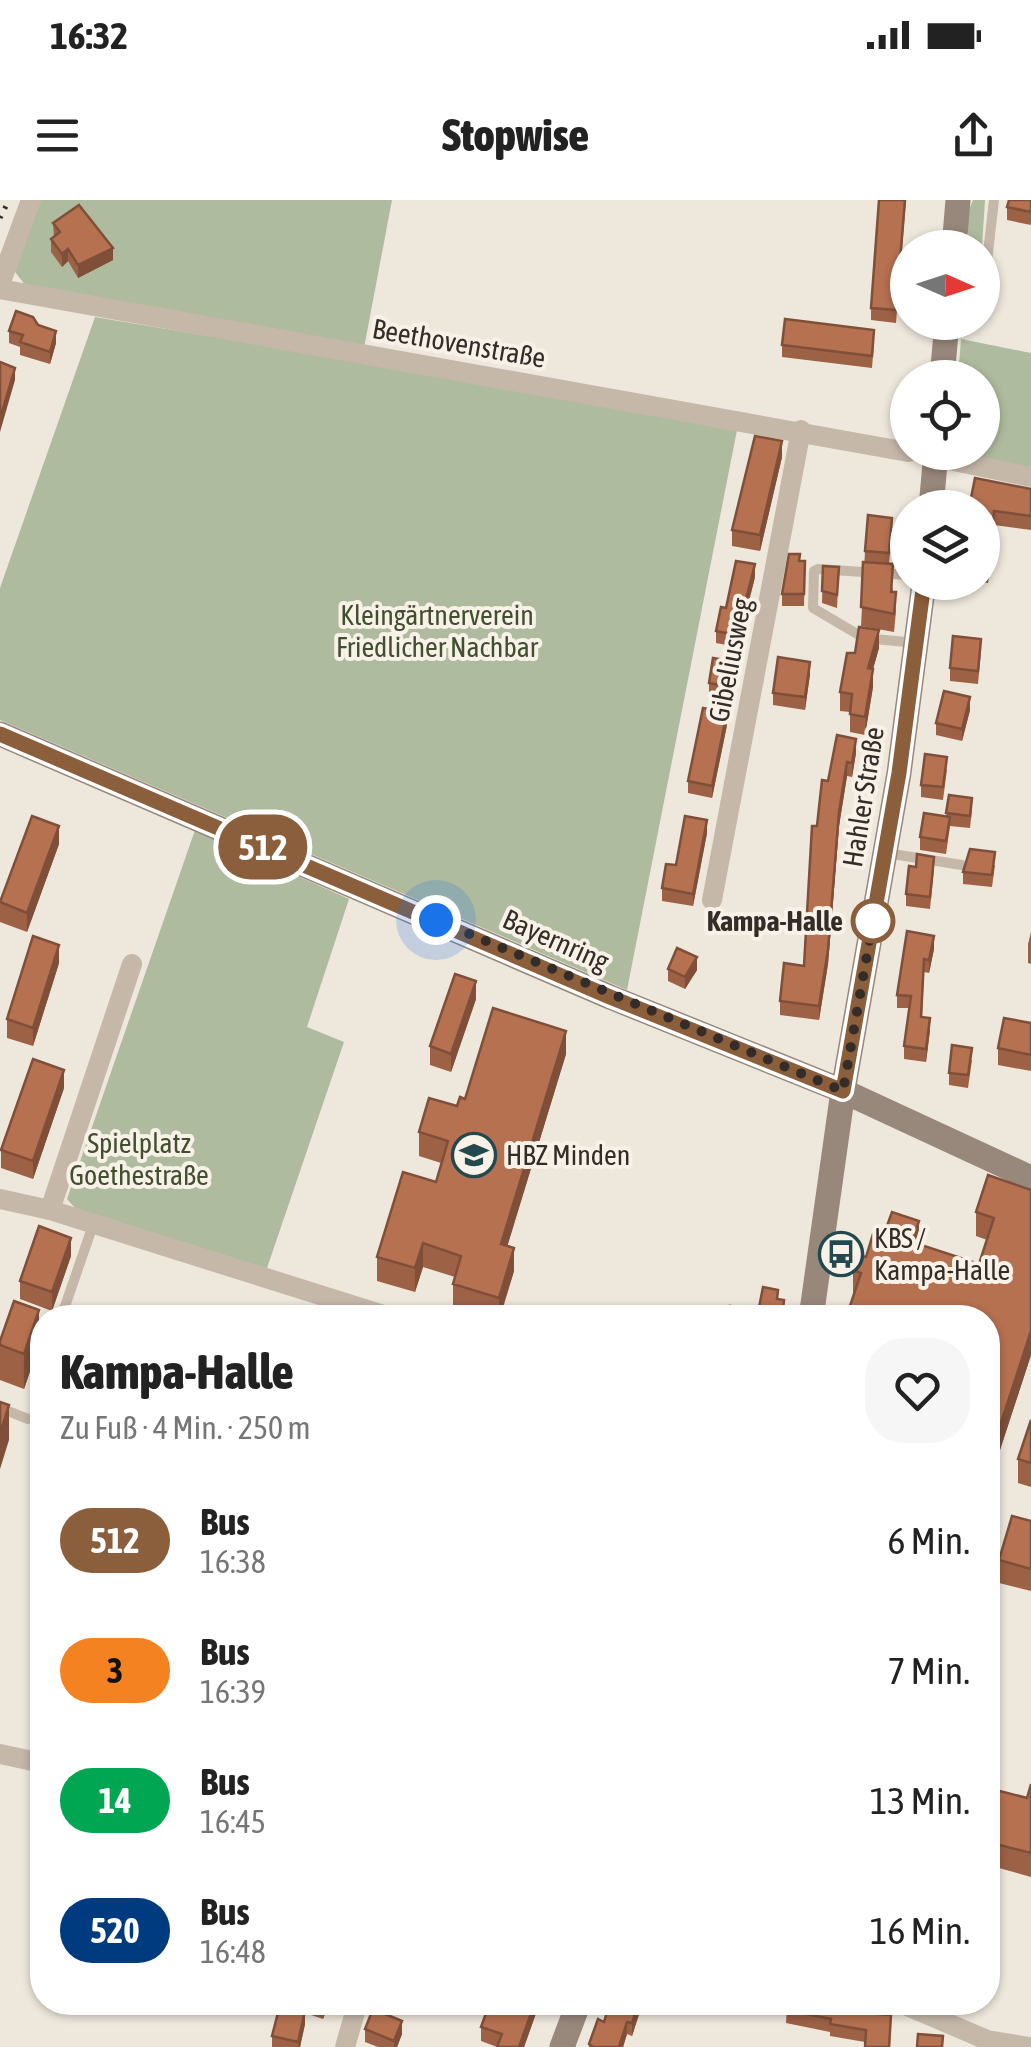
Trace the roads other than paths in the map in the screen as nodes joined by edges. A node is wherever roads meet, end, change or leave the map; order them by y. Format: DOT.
graph roads {
  1 [pos="30,200"];
  2 [pos="958,200"];
  3 [pos="994,200"];
  4 [pos="956,230"];
  5 [pos="991,230"];
  6 [pos="0,287"];
  7 [pos="801,430"];
  8 [pos="890,447"];
  9 [pos="1000,470"];
  10 [pos="1031,477"];
  11 [pos="890,574"];
  12 [pos="922,600"];
  13 [pos="917,644"];
  14 [pos="0,734"];
  15 [pos="885,853"];
  16 [pos="962,865"];
  17 [pos="712,900"];
  18 [pos="132,964"];
  19 [pos="843,1091"];
  20 [pos="1031,1178"];
  21 [pos="0,1199"];
  22 [pos="50,1210"];
  23 [pos="93,1224"];
  24 [pos="65,1305"];
  25 [pos="352,1305"];
  26 [pos="813,1305"];
  27 [pos="0,1408"];
  28 [pos="28,1418"];
  29 [pos="0,1754"];
  30 [pos="30,1760"];
  31 [pos="355,2015"];
  32 [pos="574,2015"];
  33 [pos="928,2015"];
  34 [pos="346,2047"];
  35 [pos="562,2047"];
  36 [pos="1029,2047"];
  1 -- 6 [label="street"];
  2 -- 4 [label="street"];
  3 -- 5 [label="lane"];
  6 -- 7 [label="street, Beethovenstraße"];
  7 -- 8 [label="street, Beethovenstraße"];
  7 -- 17 [label="street, Gibeliusweg"];
  9 -- 10 [label="street, Beethovenstraße"];
  11 -- 13 [label="lane"];
  12 -- 13 [label="street, Hahler Straße"];
  13 -- 15 [label="street, Hahler Straße"];
  14 -- 19 [label="street, Bayernring"];
  15 -- 16 [label="lane"];
  15 -- 19 [label="street, Hahler Straße"];
  18 -- 22 [label="street"];
  19 -- 20 [label="street, Bayernring"];
  19 -- 26 [label="street, Hahler Straße"];
  21 -- 22 [label="street"];
  22 -- 23 [label="street"];
  23 -- 24 [label="lane"];
  23 -- 25 [label="street"];
  27 -- 28 [label="lane"];
  29 -- 30 [label="street"];
  31 -- 34 [label="street"];
  32 -- 35 [label="street"];
  33 -- 36 [label="street"];
}
